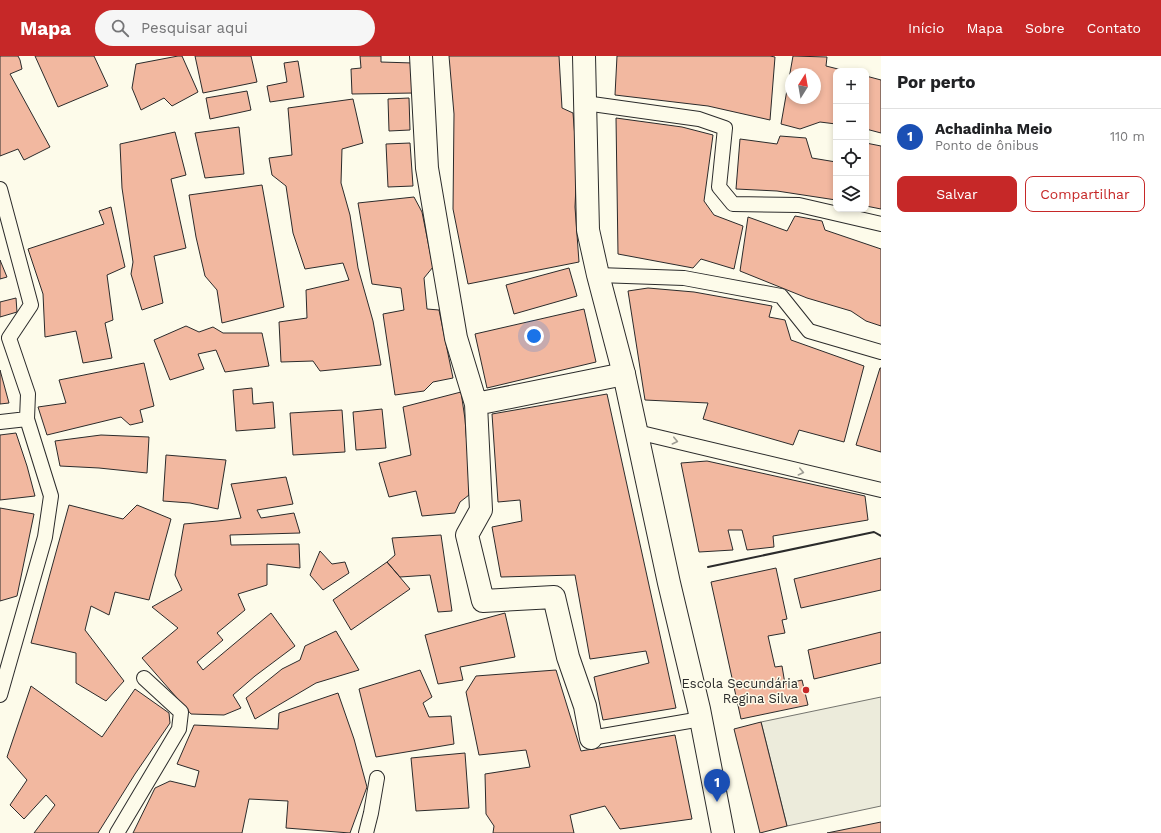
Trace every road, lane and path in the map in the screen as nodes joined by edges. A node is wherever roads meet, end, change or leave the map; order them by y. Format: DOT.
graph roads {
  1 [pos="421,56"];
  2 [pos="584,56"];
  3 [pos="585,103"];
  4 [pos="0,189"];
  5 [pos="881,224"];
  6 [pos="598,275"];
  7 [pos="881,352"];
  8 [pos="624,374"];
  9 [pos="476,404"];
  10 [pos="27,419"];
  11 [pos="0,422"];
  12 [pos="637,432"];
  13 [pos="881,490"];
  14 [pos="144,678"];
  15 [pos="0,695"];
  16 [pos="701,719"];
  17 [pos="591,738"];
  18 [pos="377,778"];
  19 [pos="117,833"];
  20 [pos="366,833"];
  21 [pos="723,833"];
  1 -- 9 [label="street"];
  2 -- 3 [label="street"];
  3 -- 5 [label="lane"];
  3 -- 6 [label="street"];
  4 -- 10 [label="lane"];
  6 -- 7 [label="lane"];
  6 -- 8 [label="street"];
  8 -- 9 [label="street"];
  8 -- 12 [label="street"];
  9 -- 17 [label="street"];
  10 -- 11 [label="lane"];
  10 -- 15 [label="lane"];
  12 -- 13 [label="lane, one-way"];
  12 -- 16 [label="street"];
  14 -- 19 [label="lane"];
  16 -- 17 [label="lane"];
  16 -- 21 [label="street"];
  18 -- 20 [label="lane"];
}
